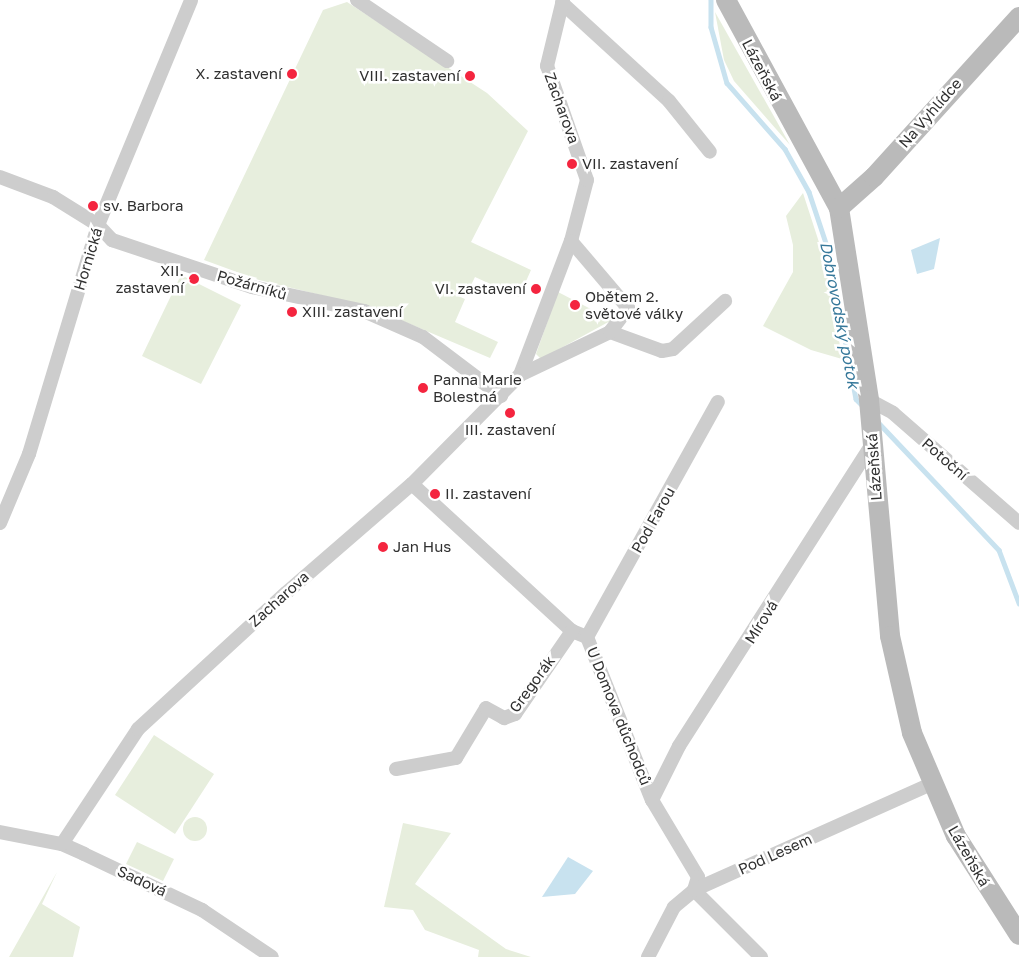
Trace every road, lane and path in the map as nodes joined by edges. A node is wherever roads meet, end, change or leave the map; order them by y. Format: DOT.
graph roads {
  1 [pos="192,0"];
  2 [pos="357,0"];
  3 [pos="726,0"];
  4 [pos="563,2"];
  5 [pos="1019,17"];
  6 [pos="447,61"];
  7 [pos="710,152"];
  8 [pos="0,177"];
  9 [pos="839,208"];
  10 [pos="98,225"];
  11 [pos="571,241"];
  12 [pos="725,300"];
  13 [pos="610,332"];
  14 [pos="520,375"];
  15 [pos="501,396"];
  16 [pos="869,400"];
  17 [pos="718,402"];
  18 [pos="872,444"];
  19 [pos="412,484"];
  20 [pos="0,523"];
  21 [pos="1019,523"];
  22 [pos="572,631"];
  23 [pos="588,637"];
  24 [pos="396,769"];
  25 [pos="931,784"];
  26 [pos="652,800"];
  27 [pos="0,832"];
  28 [pos="62,844"];
  29 [pos="694,890"];
  30 [pos="1019,935"];
  31 [pos="272,957"];
  32 [pos="648,957"];
  33 [pos="761,957"];
  1 -- 10 [label="street, Hornická"];
  2 -- 6 [label="street"];
  3 -- 9 [label="street, Lázeňská"];
  4 -- 7 [label="street, Zacharova"];
  4 -- 11 [label="street, Zacharova"];
  5 -- 9 [label="street, Na Vyhlídce"];
  8 -- 10 [label="street, Požárníků"];
  9 -- 16 [label="street, Lázeňská"];
  10 -- 15 [label="street, Požárníků"];
  10 -- 20 [label="street, Hornická"];
  11 -- 13 [label="street, Zacharova"];
  11 -- 14 [label="street, Zacharova"];
  12 -- 13 [label="street"];
  13 -- 14 [label="street, Zacharova"];
  14 -- 15 [label="street, Zacharova"];
  15 -- 19 [label="street, Zacharova"];
  16 -- 18 [label="street, Lázeňská"];
  16 -- 21 [label="street, Potoční"];
  17 -- 23 [label="street, Pod Farou"];
  18 -- 25 [label="street, Lázeňská"];
  18 -- 26 [label="street, Mírová"];
  19 -- 22 [label="street, U Domova důchodců"];
  19 -- 28 [label="street, Zacharova"];
  22 -- 23 [label="street, U Domova důchodců"];
  22 -- 24 [label="street, Gregorák"];
  23 -- 26 [label="street, U Domova důchodců"];
  25 -- 29 [label="street, Pod Lesem"];
  25 -- 30 [label="street, Lázeňská"];
  26 -- 29 [label="street, U Domova důchodců"];
  27 -- 28 [label="street, Sadová"];
  28 -- 31 [label="street, Sadová"];
  29 -- 32 [label="street, Pod Lesem"];
  29 -- 33 [label="street"];
}
